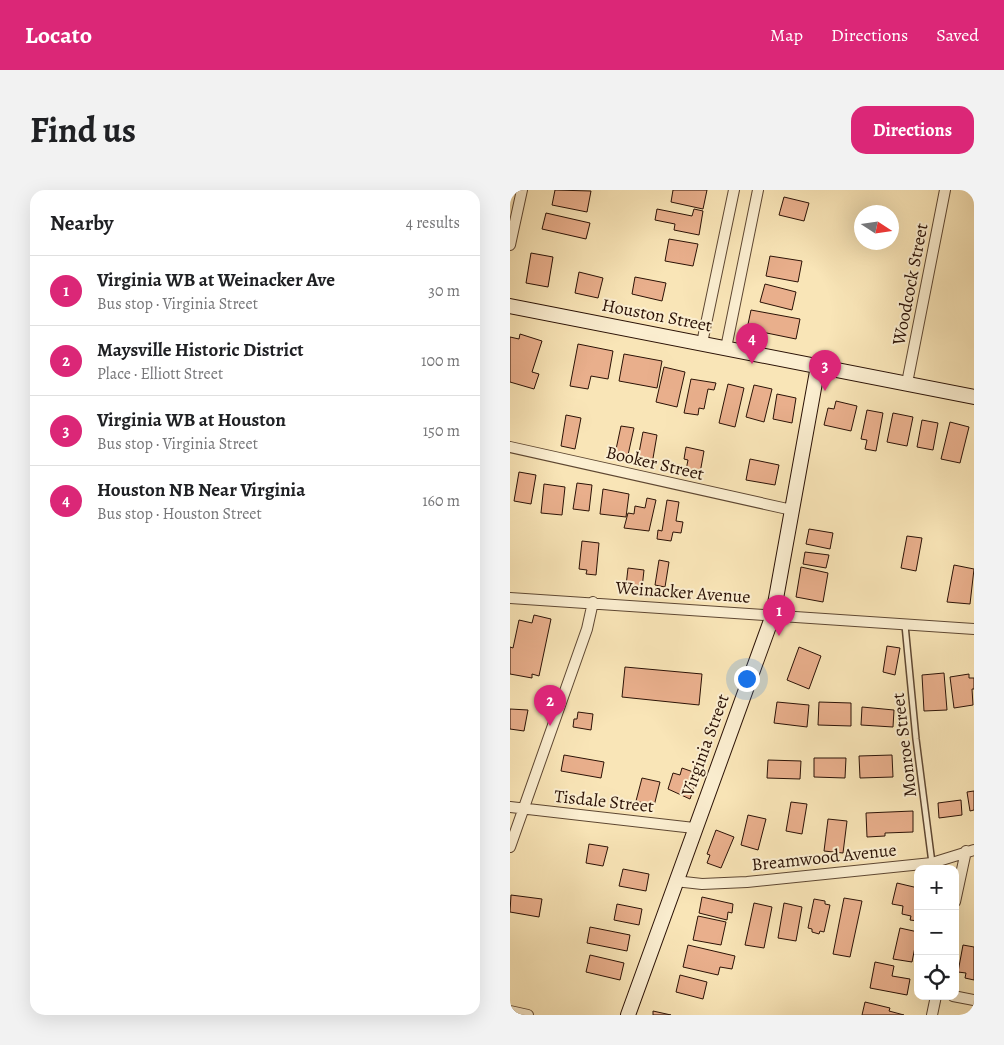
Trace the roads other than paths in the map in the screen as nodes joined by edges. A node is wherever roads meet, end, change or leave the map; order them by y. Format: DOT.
graph roads {
  1 [pos="522,190"];
  2 [pos="734,190"];
  3 [pos="758,190"];
  4 [pos="945,190"];
  5 [pos="510,245"];
  6 [pos="510,306"];
  7 [pos="702,343"];
  8 [pos="726,348"];
  9 [pos="818,366"];
  10 [pos="907,384"];
  11 [pos="974,397"];
  12 [pos="510,447"];
  13 [pos="792,510"];
  14 [pos="510,598"];
  15 [pos="593,602"];
  16 [pos="773,615"];
  17 [pos="905,624"];
  18 [pos="974,629"];
  19 [pos="510,807"];
  20 [pos="524,809"];
  21 [pos="694,828"];
  22 [pos="510,847"];
  23 [pos="970,850"];
  24 [pos="932,863"];
  25 [pos="675,881"];
  26 [pos="959,888"];
  27 [pos="959,997"];
  28 [pos="935,1000"];
  29 [pos="974,1000"];
  30 [pos="513,1013"];
  31 [pos="528,1015"];
  32 [pos="628,1015"];
  33 [pos="932,1015"];
  1 -- 5 [label="street"];
  2 -- 7 [label="street"];
  3 -- 8 [label="street"];
  4 -- 10 [label="street, Woodcock Street"];
  6 -- 7 [label="street, Houston Street"];
  7 -- 8 [label="street, Houston Street"];
  8 -- 9 [label="street, Houston Street"];
  9 -- 10 [label="street, Houston Street"];
  9 -- 13 [label="street, Virginia Street"];
  10 -- 11 [label="street, Houston Street"];
  12 -- 13 [label="street, Booker Street"];
  13 -- 16 [label="street, Virginia Street"];
  14 -- 15 [label="street, Weinacker Avenue"];
  15 -- 16 [label="street, Weinacker Avenue"];
  15 -- 20 [label="street"];
  16 -- 17 [label="street, Weinacker Avenue"];
  16 -- 21 [label="street, Virginia Street"];
  17 -- 18 [label="street, Weinacker Avenue"];
  17 -- 24 [label="lane, Monroe Street"];
  19 -- 20 [label="street, Tisdale Street"];
  20 -- 21 [label="street, Tisdale Street"];
  20 -- 22 [label="street"];
  21 -- 25 [label="street, Virginia Street"];
  23 -- 24 [label="street, Breamwood Avenue"];
  23 -- 26 [label="street"];
  24 -- 25 [label="street, Breamwood Avenue"];
  25 -- 32 [label="street, Virginia Street"];
  27 -- 29 [label="street"];
  28 -- 33 [label="street"];
  30 -- 31 [label="street"];
}
